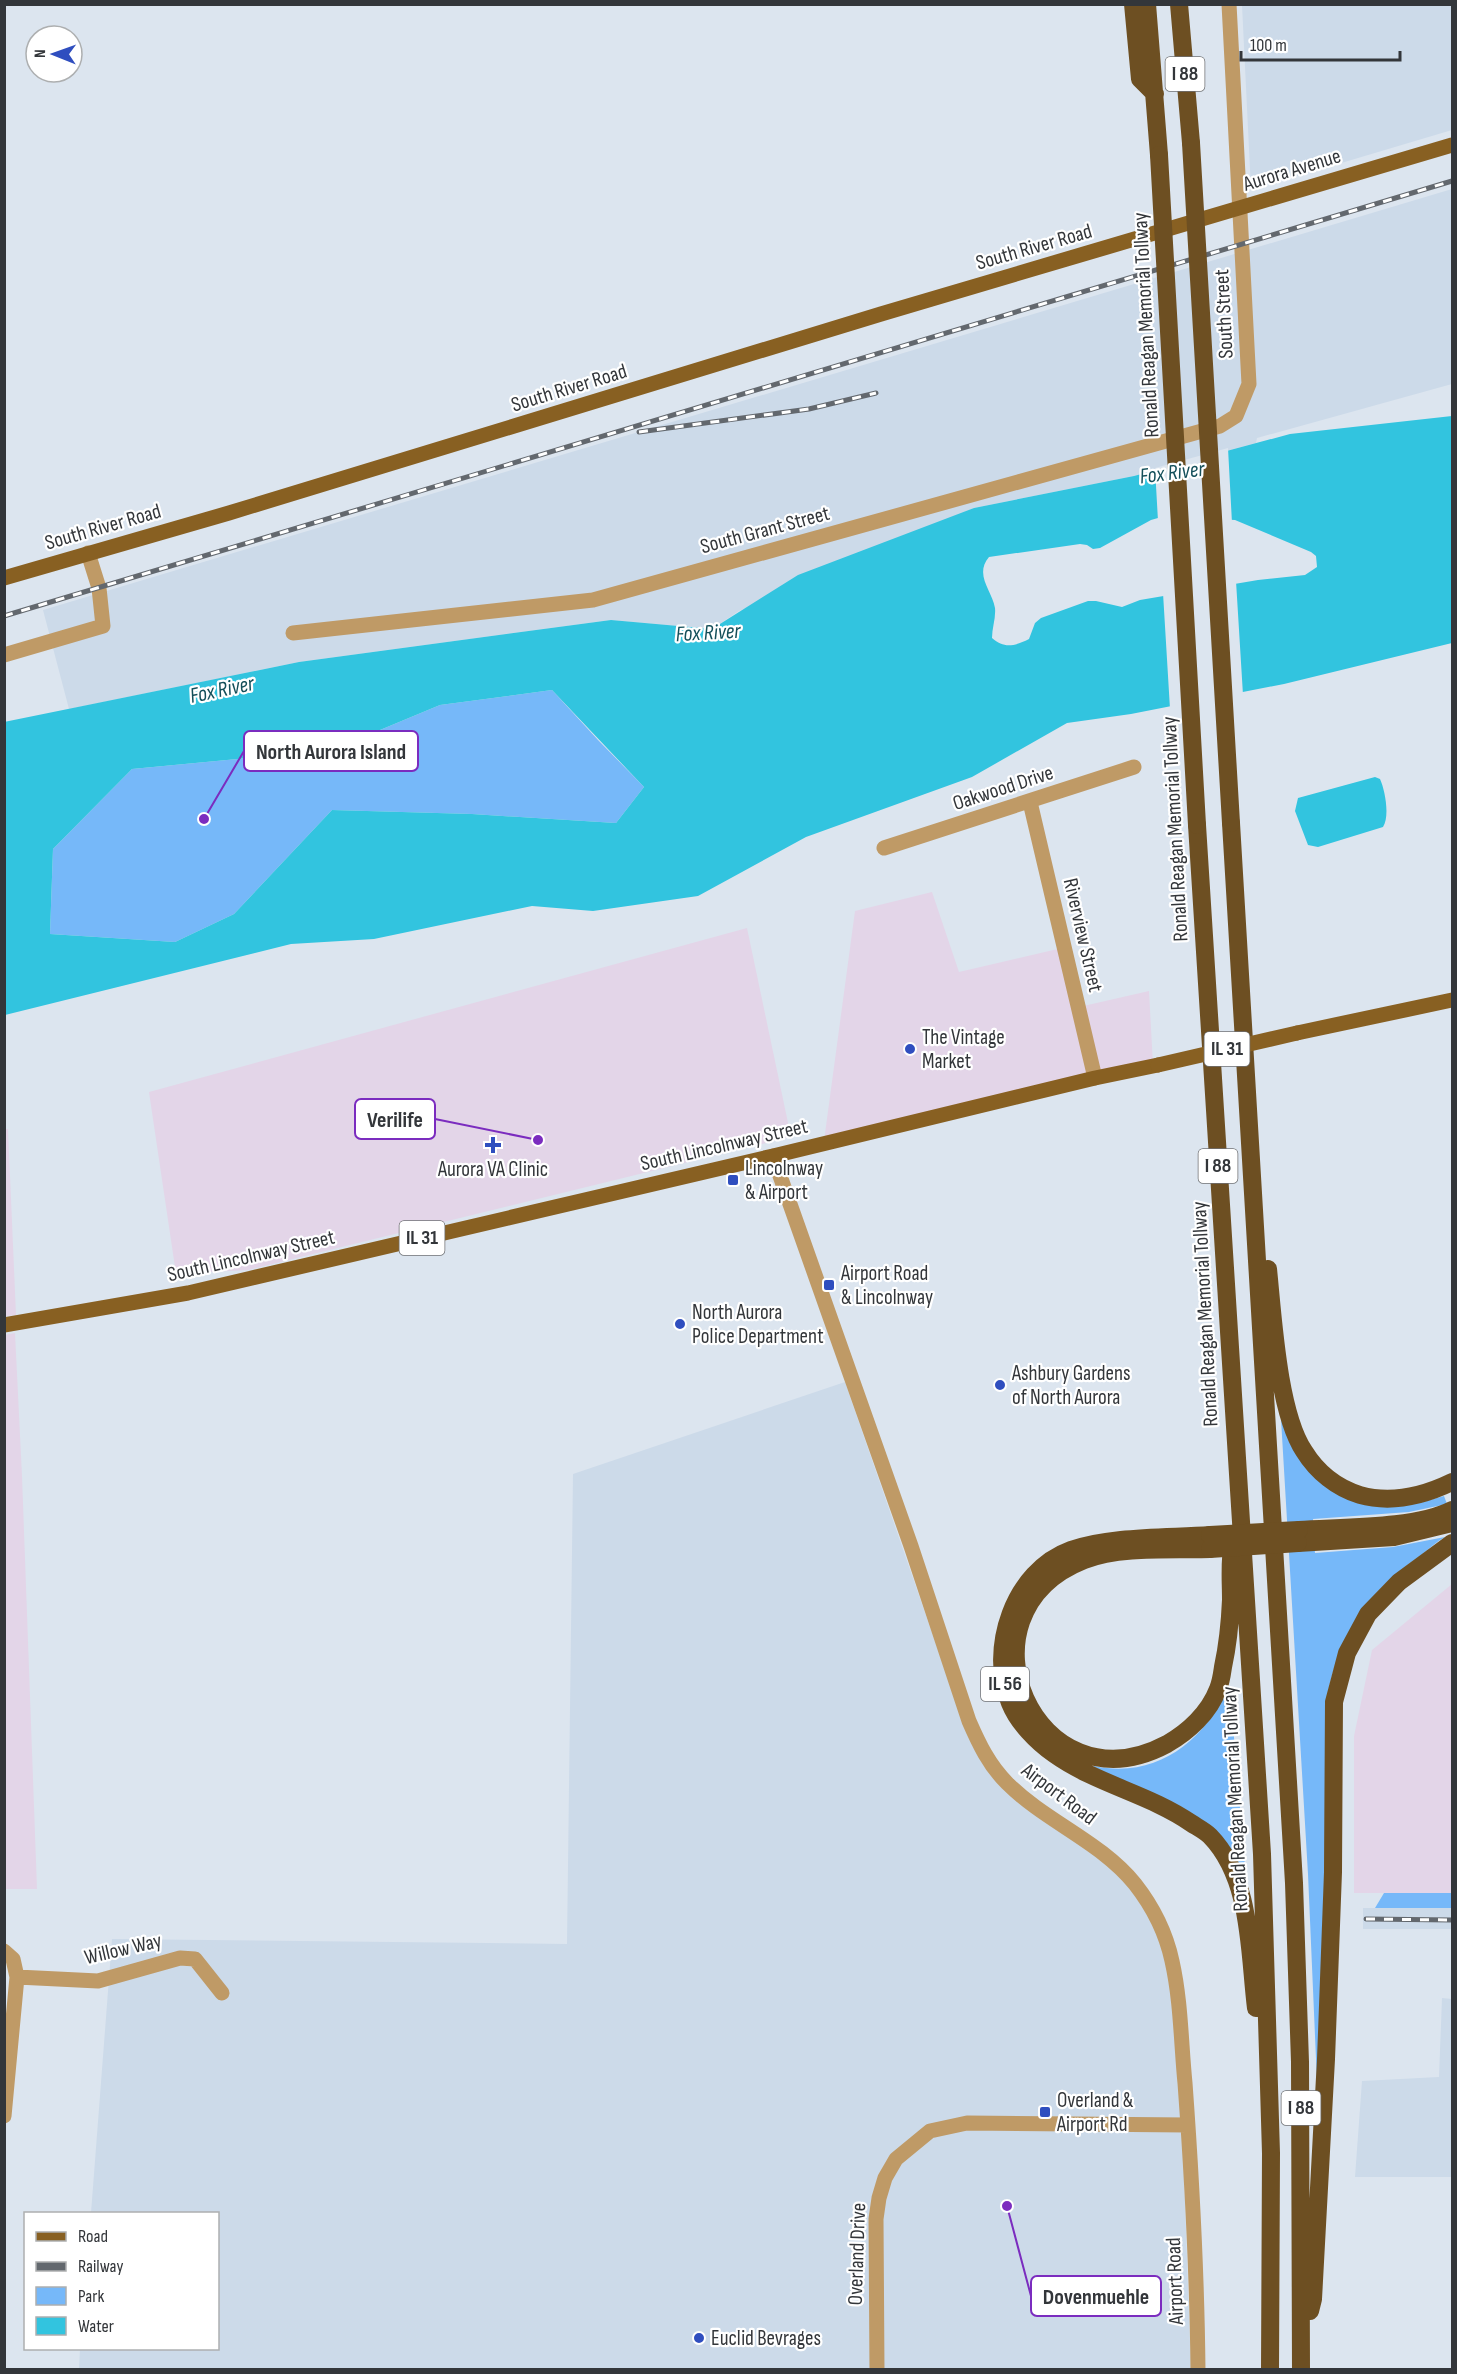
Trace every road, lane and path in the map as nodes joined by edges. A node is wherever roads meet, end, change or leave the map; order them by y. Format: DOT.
graph roads {
  1 [pos="1133,4"];
  2 [pos="1147,4"];
  3 [pos="1179,4"];
  4 [pos="1229,4"];
  5 [pos="1155,94"];
  6 [pos="1452,145"];
  7 [pos="1240,208"];
  8 [pos="1145,237"];
  9 [pos="1236,416"];
  10 [pos="88,553"];
  11 [pos="4,578"];
  12 [pos="293,633"];
  13 [pos="4,655"];
  14 [pos="1134,767"];
  15 [pos="1029,802"];
  16 [pos="884,848"];
  17 [pos="1452,1000"];
  18 [pos="1095,1078"];
  19 [pos="773,1156"];
  20 [pos="1252,1209"];
  21 [pos="4,1325"];
  22 [pos="1452,1482"];
  23 [pos="1239,1507"];
  24 [pos="1452,1510"];
  25 [pos="1452,1523"];
  26 [pos="1299,1537"];
  27 [pos="1210,1542"];
  28 [pos="1452,1543"];
  29 [pos="7,1953"];
  30 [pos="17,1977"];
  31 [pos="222,1993"];
  32 [pos="1269,2087"];
  33 [pos="4,2116"];
  34 [pos="1188,2125"];
  35 [pos="1301,2348"];
  36 [pos="876,2370"];
  37 [pos="1198,2370"];
  38 [pos="1270,2370"];
  39 [pos="1301,2370"];
  1 -- 5 [label="highway, I 88"];
  2 -- 5 [label="highway, Ronald Reagan Memorial Tollway / I 88"];
  3 -- 20 [label="highway, I 88, bridge"];
  4 -- 7 [label="street, South Street"];
  5 -- 23 [label="highway, Ronald Reagan Memorial Tollway / I 88, bridge"];
  6 -- 7 [label="main road, Aurora Avenue"];
  7 -- 8 [label="main road, Aurora Avenue"];
  7 -- 9 [label="street, South Street"];
  8 -- 10 [label="main road, South River Road"];
  9 -- 12 [label="street, South Grant Street"];
  10 -- 11 [label="main road, South River Road"];
  10 -- 13 [label="street"];
  14 -- 15 [label="street, Oakwood Drive"];
  15 -- 16 [label="street, Oakwood Drive"];
  15 -- 18 [label="street, Riverview Street"];
  17 -- 18 [label="main road, South Lincolnway Street / IL 31, bridge"];
  18 -- 19 [label="main road, South Lincolnway Street / IL 31"];
  19 -- 21 [label="main road, South Lincolnway Street / IL 31"];
  19 -- 34 [label="street, Airport Road"];
  20 -- 22 [label="highway"];
  20 -- 35 [label="highway, I 88"];
  23 -- 27 [label="highway"];
  23 -- 32 [label="highway, Ronald Reagan Memorial Tollway / I 88"];
  24 -- 26 [label="highway, IL 56"];
  25 -- 26 [label="highway"];
  26 -- 27 [label="highway, IL 56, bridge"];
  27 -- 32 [label="highway, IL 56"];
  28 -- 35 [label="highway"];
  29 -- 30 [label="street"];
  30 -- 31 [label="street, Willow Way"];
  30 -- 33 [label="street"];
  32 -- 38 [label="highway, Ronald Reagan Memorial Tollway / I 88"];
  34 -- 36 [label="street, Overland Drive"];
  34 -- 37 [label="street, Airport Road"];
  35 -- 39 [label="highway, I 88"];
}
